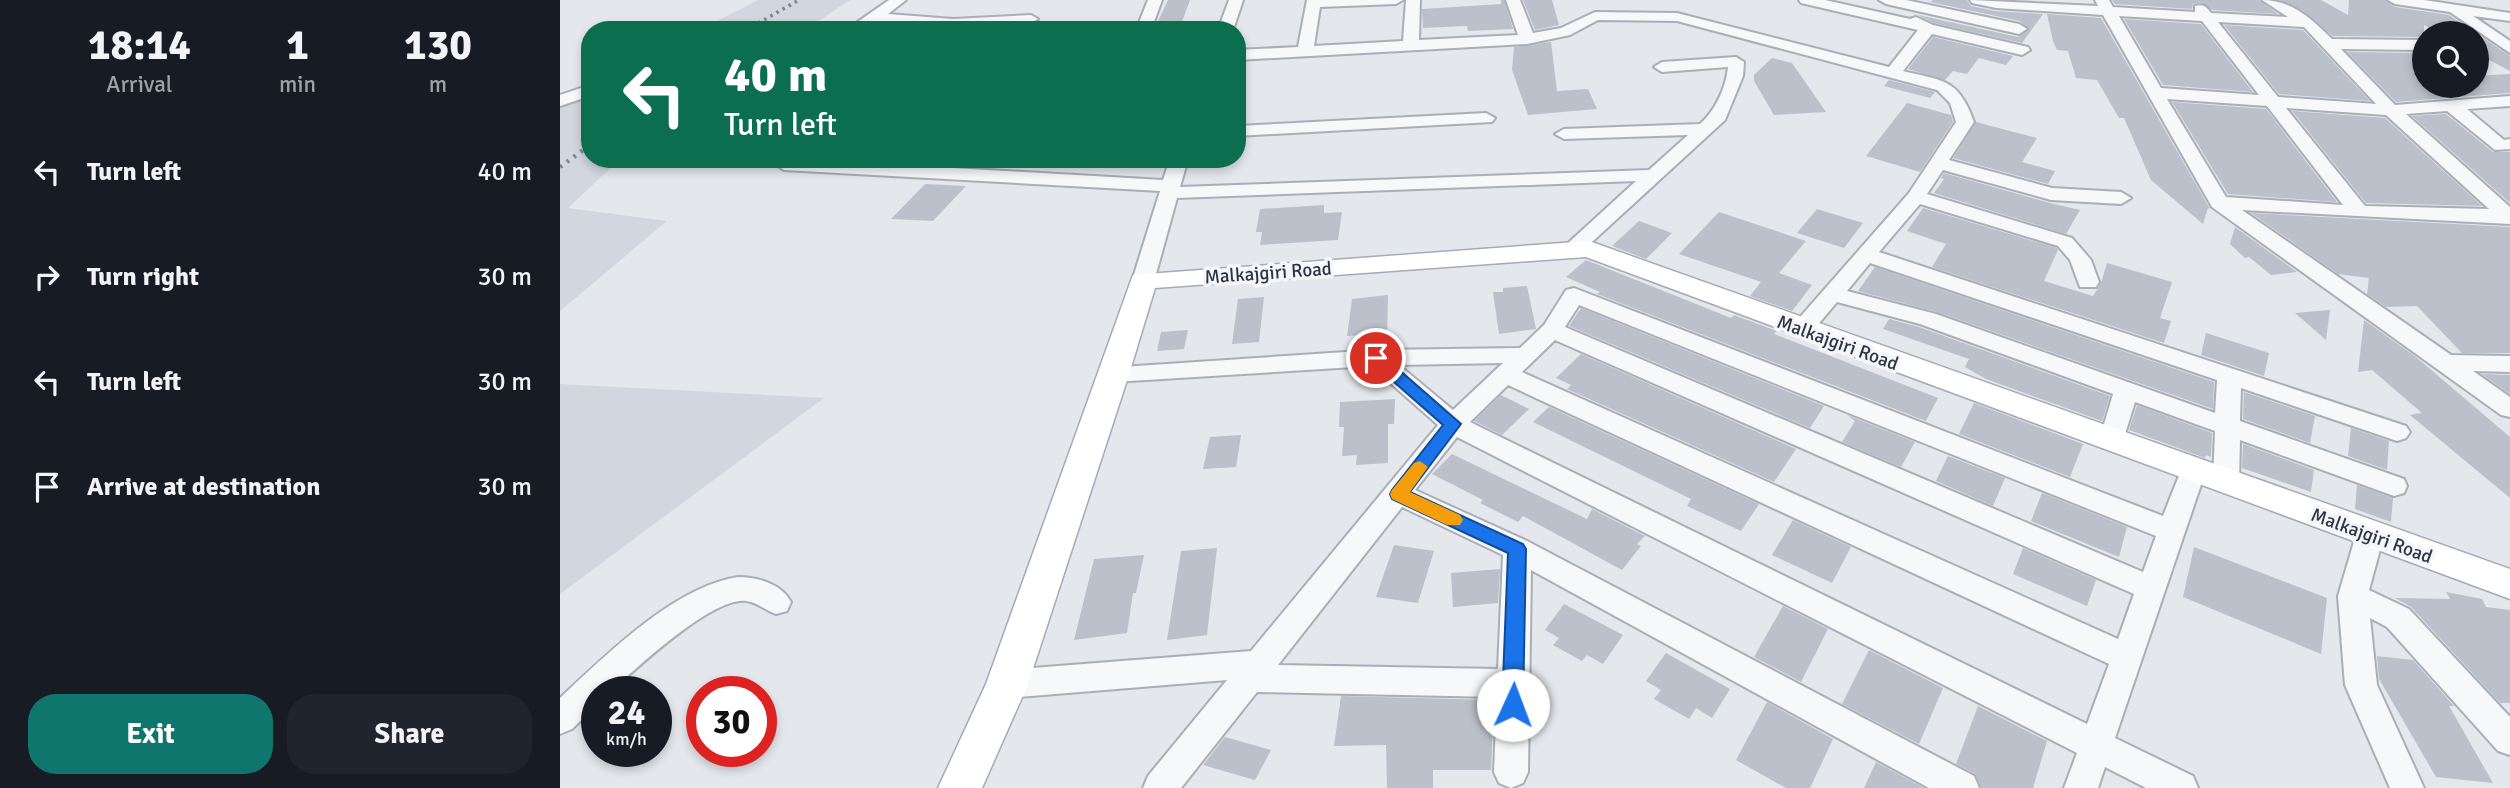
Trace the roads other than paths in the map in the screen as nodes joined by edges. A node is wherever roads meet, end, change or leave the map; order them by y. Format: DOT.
graph roads {
  1 [pos="899,0"];
  2 [pos="1155,0"];
  3 [pos="1236,0"];
  4 [pos="1396,0"];
  5 [pos="1413,0"];
  6 [pos="1513,0"];
  7 [pos="1618,0"];
  8 [pos="1628,0"];
  9 [pos="1806,0"];
  10 [pos="1886,0"];
  11 [pos="1977,0"];
  12 [pos="2194,0"];
  13 [pos="2269,0"];
  14 [pos="2395,0"];
  15 [pos="1314,2"];
  16 [pos="1906,2"];
  17 [pos="1994,2"];
  18 [pos="2105,6"];
  19 [pos="2453,9"];
  20 [pos="1595,16"];
  21 [pos="1651,16"];
  22 [pos="874,17"];
  23 [pos="2206,17"];
  24 [pos="2510,17"];
  25 [pos="1031,19"];
  26 [pos="868,21"];
  27 [pos="927,21"];
  28 [pos="992,21"];
  29 [pos="1147,21"];
  30 [pos="1228,21"];
  31 [pos="2308,23"];
  32 [pos="1928,28"];
  33 [pos="2019,29"];
  34 [pos="1527,39"];
  35 [pos="2328,44"];
  36 [pos="1411,45"];
  37 [pos="2505,45"];
  38 [pos="2412,46"];
  39 [pos="2022,50"];
  40 [pos="1305,51"];
  41 [pos="1246,54"];
  42 [pos="1802,57"];
  43 [pos="1736,62"];
  44 [pos="1662,67"];
  45 [pos="1893,73"];
  46 [pos="2155,93"];
  47 [pos="581,94"];
  48 [pos="2510,101"];
  49 [pos="560,102"];
  50 [pos="2271,102"];
  51 [pos="2452,106"];
  52 [pos="2391,110"];
  53 [pos="1486,118"];
  54 [pos="1707,129"];
  55 [pos="1246,131"];
  56 [pos="1563,134"];
  57 [pos="2510,144"];
  58 [pos="1938,163"];
  59 [pos="846,168"];
  60 [pos="1176,168"];
  61 [pos="1656,175"];
  62 [pos="1169,189"];
  63 [pos="1916,197"];
  64 [pos="2122,198"];
  65 [pos="2219,203"];
  66 [pos="2359,212"];
  67 [pos="2509,217"];
  68 [pos="1574,248"];
  69 [pos="1867,254"];
  70 [pos="1143,281"];
  71 [pos="2088,282"];
  72 [pos="1832,294"];
  73 [pos="1802,329"];
  74 [pos="1552,330"];
  75 [pos="1376,358"];
  76 [pos="2445,363"];
  77 [pos="2510,364"];
  78 [pos="1514,365"];
  79 [pos="1114,374"];
  80 [pos="2229,376"];
  81 [pos="2126,390"];
  82 [pos="2510,410"];
  83 [pos="1453,424"];
  84 [pos="2229,426"];
  85 [pos="2397,432"];
  86 [pos="2112,441"];
  87 [pos="2193,471"];
  88 [pos="2226,482"];
  89 [pos="2394,486"];
  90 [pos="1398,494"];
  91 [pos="2172,531"];
  92 [pos="2370,535"];
  93 [pos="1517,549"];
  94 [pos="2510,584"];
  95 [pos="2150,588"];
  96 [pos="2353,596"];
  97 [pos="776,602"];
  98 [pos="2125,657"];
  99 [pos="1253,671"];
  100 [pos="1514,683"];
  101 [pos="1007,684"];
  102 [pos="560,719"];
  103 [pos="2510,740"];
  104 [pos="2096,747"];
  105 [pos="1511,772"];
  106 [pos="961,788"];
  107 [pos="1160,788"];
  108 [pos="1962,788"];
  109 [pos="2081,788"];
  110 [pos="2181,788"];
  111 [pos="2407,788"];
  1 -- 22 [label="street"];
  2 -- 29 [label="street"];
  3 -- 30 [label="street"];
  4 -- 15 [label="street"];
  5 -- 36 [label="street"];
  6 -- 34 [label="street"];
  7 -- 20 [label="street"];
  8 -- 21 [label="street"];
  9 -- 32 [label="street"];
  10 -- 16 [label="street"];
  11 -- 17 [label="street"];
  12 -- 23 [label="street"];
  13 -- 31 [label="street"];
  14 -- 19 [label="street"];
  15 -- 40 [label="street"];
  16 -- 32 [label="street"];
  16 -- 33 [label="street"];
  17 -- 18 [label="street"];
  18 -- 23 [label="street"];
  18 -- 46 [label="street"];
  19 -- 24 [label="street"];
  19 -- 37 [label="street"];
  20 -- 21 [label="street"];
  20 -- 34 [label="street"];
  21 -- 45 [label="street"];
  22 -- 26 [label="street"];
  22 -- 27 [label="street"];
  23 -- 31 [label="street"];
  23 -- 50 [label="street"];
  25 -- 28 [label="street"];
  31 -- 35 [label="street"];
  32 -- 39 [label="street"];
  32 -- 45 [label="street"];
  34 -- 36 [label="street"];
  35 -- 38 [label="street"];
  35 -- 52 [label="street"];
  36 -- 40 [label="street"];
  40 -- 41 [label="street"];
  42 -- 43 [label="street"];
  43 -- 44 [label="street"];
  43 -- 54 [label="street"];
  45 -- 58 [label="street"];
  46 -- 50 [label="street"];
  46 -- 65 [label="street"];
  47 -- 49 [label="street"];
  48 -- 51 [label="street"];
  50 -- 52 [label="street"];
  50 -- 66 [label="street"];
  51 -- 52 [label="street"];
  51 -- 57 [label="street"];
  52 -- 67 [label="street"];
  53 -- 55 [label="street"];
  54 -- 56 [label="street"];
  54 -- 61 [label="street"];
  58 -- 63 [label="street"];
  58 -- 64 [label="street"];
  59 -- 62 [label="street"];
  60 -- 62 [label="street"];
  61 -- 62 [label="street"];
  61 -- 68 [label="street"];
  62 -- 70 [label="street"];
  63 -- 69 [label="street"];
  63 -- 71 [label="street"];
  65 -- 66 [label="street"];
  65 -- 76 [label="street"];
  66 -- 67 [label="street"];
  68 -- 70 [label="main road, Malkajgiri Road"];
  68 -- 73 [label="main road, Malkajgiri Road"];
  69 -- 72 [label="street"];
  69 -- 80 [label="street"];
  70 -- 79 [label="main road"];
  72 -- 73 [label="street"];
  72 -- 81 [label="street"];
  73 -- 86 [label="main road, Malkajgiri Road"];
  74 -- 78 [label="street"];
  74 -- 91 [label="street"];
  74 -- 95 [label="street"];
  75 -- 78 [label="street"];
  75 -- 79 [label="street"];
  75 -- 83 [label="street"];
  76 -- 77 [label="street"];
  76 -- 82 [label="street"];
  78 -- 83 [label="street"];
  78 -- 98 [label="street"];
  79 -- 101 [label="main road"];
  80 -- 84 [label="street"];
  80 -- 85 [label="street"];
  81 -- 84 [label="street"];
  81 -- 86 [label="street"];
  83 -- 90 [label="street"];
  83 -- 104 [label="street"];
  84 -- 88 [label="street"];
  84 -- 89 [label="street"];
  86 -- 87 [label="main road, Malkajgiri Road"];
  87 -- 88 [label="main road, Malkajgiri Road"];
  87 -- 91 [label="street"];
  88 -- 92 [label="main road, Malkajgiri Road"];
  90 -- 93 [label="street"];
  90 -- 99 [label="street"];
  91 -- 95 [label="street"];
  92 -- 94 [label="main road, Malkajgiri Road"];
  92 -- 96 [label="street"];
  93 -- 100 [label="street"];
  93 -- 108 [label="street"];
  95 -- 98 [label="street"];
  96 -- 103 [label="street"];
  96 -- 111 [label="street"];
  97 -- 102 [label="street"];
  98 -- 104 [label="street"];
  99 -- 100 [label="street"];
  99 -- 101 [label="street"];
  99 -- 107 [label="street"];
  100 -- 105 [label="street"];
  101 -- 106 [label="main road"];
  104 -- 109 [label="street"];
  104 -- 110 [label="street"];
}
